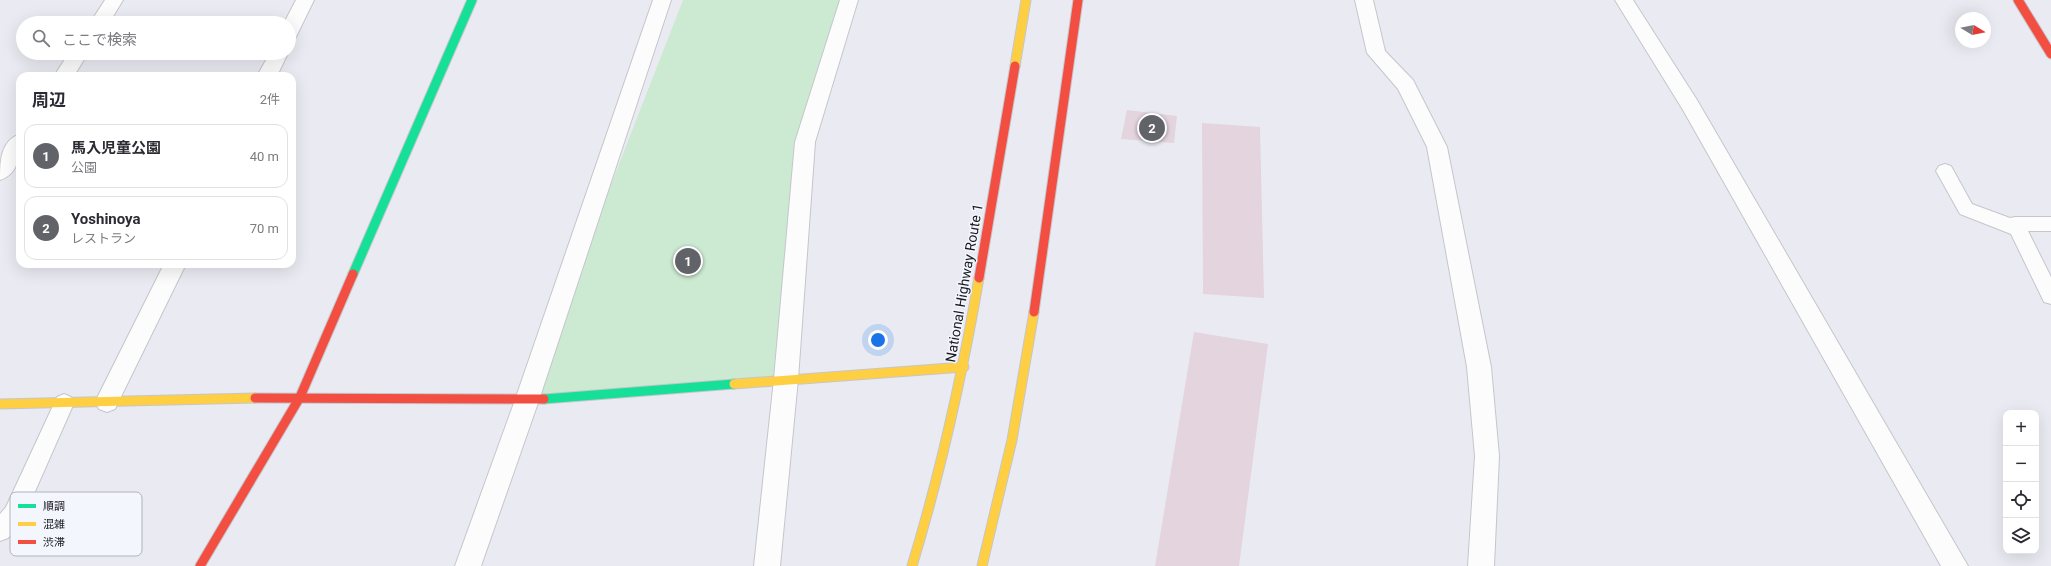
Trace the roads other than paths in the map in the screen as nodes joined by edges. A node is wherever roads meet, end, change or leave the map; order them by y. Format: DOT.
graph roads {
  1 [pos="114,0"];
  2 [pos="305,0"];
  3 [pos="472,0"];
  4 [pos="662,0"];
  5 [pos="849,0"];
  6 [pos="1026,0"];
  7 [pos="1078,0"];
  8 [pos="1364,0"];
  9 [pos="1624,0"];
  10 [pos="2018,0"];
  11 [pos="104,16"];
  12 [pos="296,18"];
  13 [pos="2051,54"];
  14 [pos="74,60"];
  15 [pos="275,60"];
  16 [pos="67,72"];
  17 [pos="269,72"];
  18 [pos="16,148"];
  19 [pos="1945,171"];
  20 [pos="0,172"];
  21 [pos="2051,224"];
  22 [pos="2017,229"];
  23 [pos="173,268"];
  24 [pos="2051,296"];
  25 [pos="964,367"];
  26 [pos="786,379"];
  27 [pos="300,397"];
  28 [pos="527,400"];
  29 [pos="107,402"];
  30 [pos="64,403"];
  31 [pos="0,404"];
  32 [pos="24,492"];
  33 [pos="10,519"];
  34 [pos="0,531"];
  35 [pos="200,566"];
  36 [pos="468,566"];
  37 [pos="767,566"];
  38 [pos="912,566"];
  39 [pos="982,566"];
  40 [pos="1481,566"];
  41 [pos="1955,566"];
  1 -- 11 [label="street"];
  2 -- 12 [label="street"];
  3 -- 27 [label="main road"];
  4 -- 28 [label="street"];
  5 -- 26 [label="street"];
  6 -- 25 [label="main road, National Highway Route 1"];
  7 -- 39 [label="main road"];
  8 -- 40 [label="street"];
  9 -- 41 [label="street"];
  10 -- 13 [label="main road"];
  14 -- 16 [label="street"];
  15 -- 17 [label="street"];
  18 -- 20 [label="street"];
  19 -- 22 [label="lane"];
  21 -- 22 [label="lane"];
  22 -- 24 [label="lane"];
  23 -- 29 [label="street"];
  25 -- 26 [label="main road"];
  25 -- 38 [label="main road, National Highway Route 1"];
  26 -- 28 [label="main road"];
  26 -- 37 [label="street"];
  27 -- 28 [label="main road"];
  27 -- 29 [label="main road"];
  27 -- 35 [label="main road"];
  28 -- 36 [label="street"];
  29 -- 30 [label="main road"];
  30 -- 31 [label="main road"];
  30 -- 32 [label="lane"];
  33 -- 34 [label="lane"];
}
